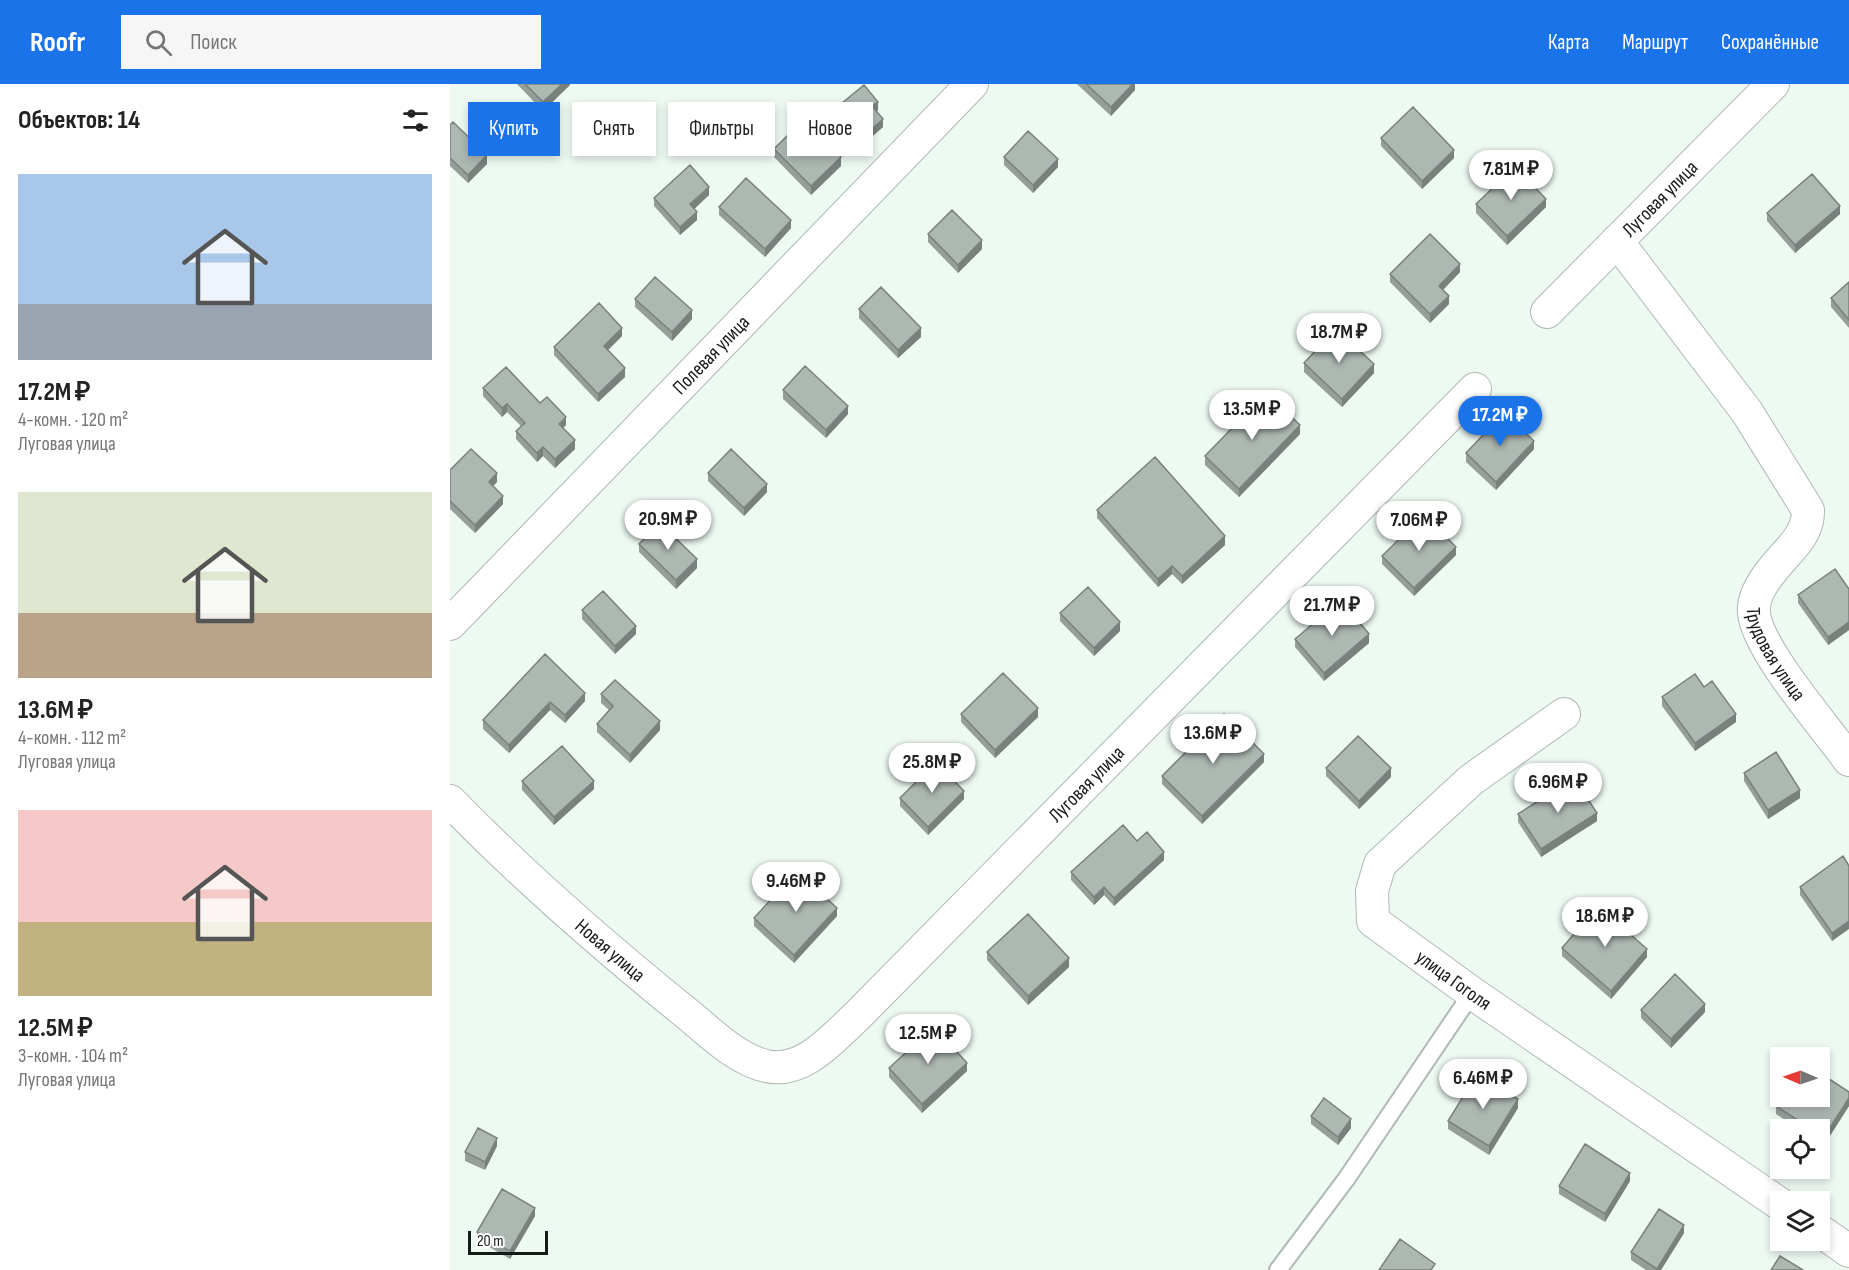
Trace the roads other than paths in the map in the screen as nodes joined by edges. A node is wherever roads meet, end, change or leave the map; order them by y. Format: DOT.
graph roads {
  1 [pos="972,84"];
  2 [pos="1773,84"];
  3 [pos="1617,241"];
  4 [pos="1547,312"];
  5 [pos="1476,389"];
  6 [pos="450,624"];
  7 [pos="1564,714"];
  8 [pos="1849,760"];
  9 [pos="450,801"];
  10 [pos="1472,993"];
  11 [pos="790,1066"];
  12 [pos="1770,1197"];
  13 [pos="1830,1238"];
  14 [pos="1849,1251"];
  15 [pos="1278,1270"];
  1 -- 6 [label="street, Полевая улица"];
  2 -- 3 [label="street, Луговая улица"];
  3 -- 4 [label="street, Луговая улица"];
  3 -- 8 [label="street, Трудовая улица"];
  5 -- 11 [label="street, Луговая улица"];
  7 -- 10 [label="street, улица Гоголя"];
  9 -- 11 [label="street, Новая улица"];
  10 -- 12 [label="street, улица Гоголя"];
  10 -- 15 [label="lane"];
  13 -- 14 [label="street"];
}
